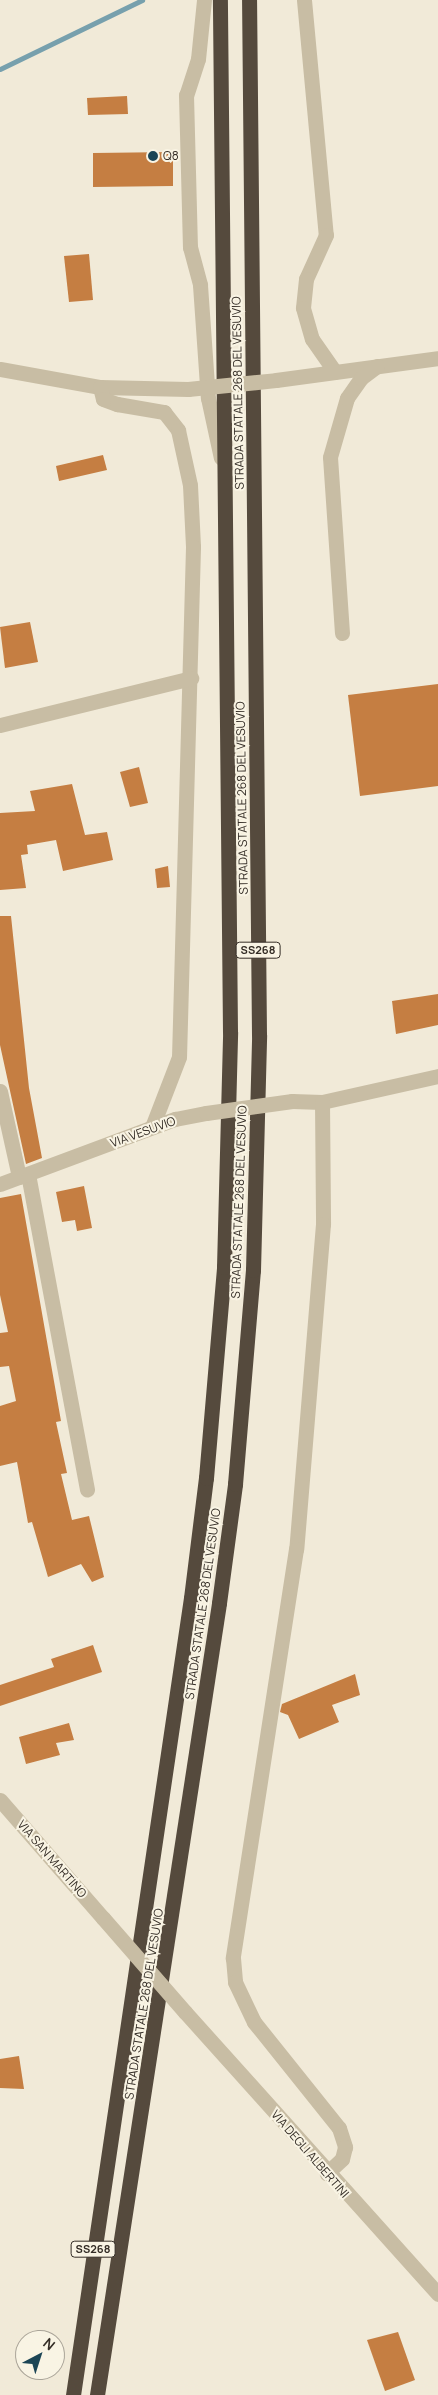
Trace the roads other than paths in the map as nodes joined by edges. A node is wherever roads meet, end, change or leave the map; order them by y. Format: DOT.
graph roads {
  1 [pos="204,0"];
  2 [pos="220,0"];
  3 [pos="249,0"];
  4 [pos="304,0"];
  5 [pos="438,358"];
  6 [pos="377,366"];
  7 [pos="0,369"];
  8 [pos="335,372"];
  9 [pos="100,387"];
  10 [pos="225,478"];
  11 [pos="342,633"];
  12 [pos="191,678"];
  13 [pos="0,725"];
  14 [pos="438,1076"];
  15 [pos="0,1091"];
  16 [pos="322,1102"];
  17 [pos="152,1127"];
  18 [pos="24,1176"];
  19 [pos="0,1184"];
  20 [pos="87,1490"];
  21 [pos="0,1800"];
  22 [pos="186,2012"];
  23 [pos="327,2173"];
  24 [pos="438,2294"];
  25 [pos="80,2347"];
  26 [pos="63,2395"];
  27 [pos="73,2395"];
  28 [pos="97,2395"];
  1 -- 10 [label="street"];
  2 -- 10 [label="highway, STRADA STATALE 268 DEL VESUVIO / SS268"];
  3 -- 28 [label="highway, STRADA STATALE 268 DEL VESUVIO / SS268"];
  4 -- 8 [label="street"];
  5 -- 6 [label="street"];
  6 -- 8 [label="street"];
  6 -- 11 [label="street"];
  7 -- 9 [label="street"];
  8 -- 9 [label="street, bridge"];
  9 -- 12 [label="street"];
  10 -- 25 [label="highway, STRADA STATALE 268 DEL VESUVIO / SS268"];
  12 -- 13 [label="street"];
  12 -- 17 [label="street"];
  14 -- 16 [label="street, VIA VESUVIO"];
  15 -- 18 [label="street"];
  16 -- 17 [label="street, VIA VESUVIO, bridge"];
  16 -- 23 [label="street"];
  17 -- 18 [label="street, VIA VESUVIO"];
  18 -- 19 [label="street, VIA VESUVIO"];
  18 -- 20 [label="street"];
  21 -- 22 [label="street, VIA SAN MARTINO, bridge"];
  22 -- 23 [label="street, VIA DEGLI ALBERTINI"];
  23 -- 24 [label="street, VIA DEGLI ALBERTINI"];
  25 -- 26 [label="highway"];
  25 -- 27 [label="highway, STRADA STATALE 268 DEL VESUVIO / SS268"];
}
